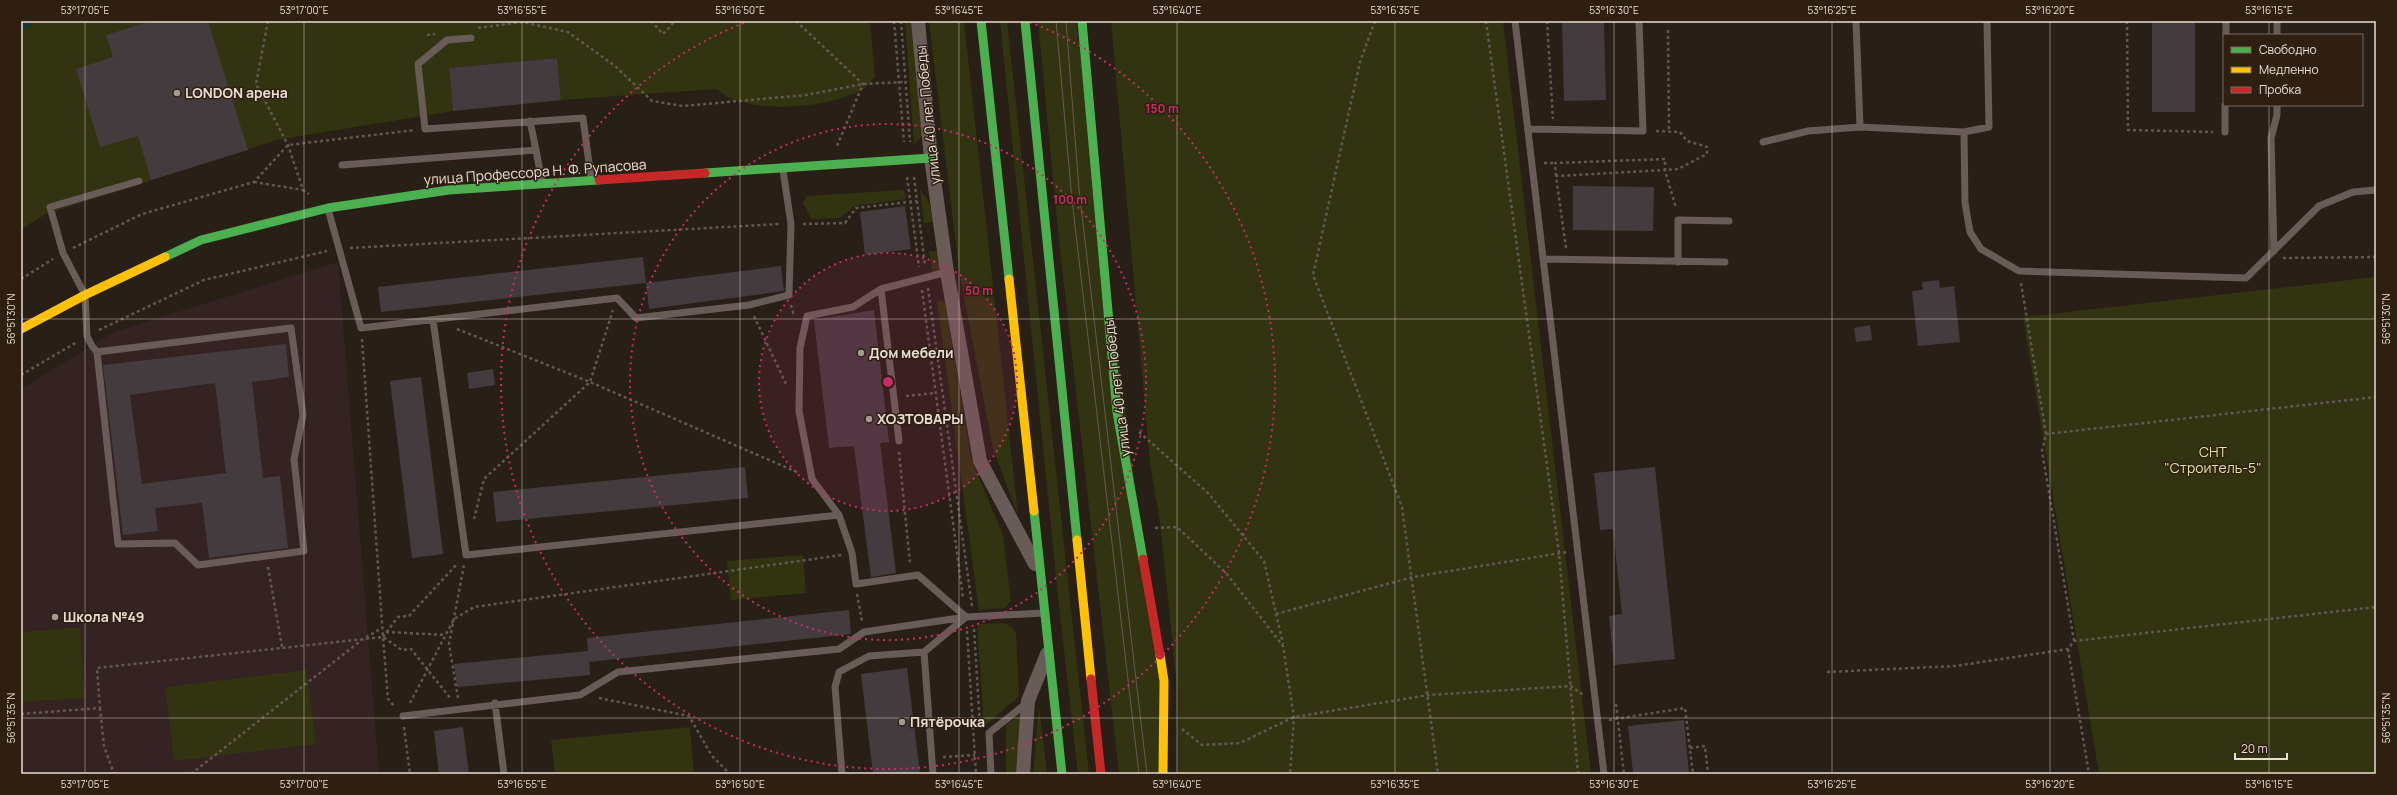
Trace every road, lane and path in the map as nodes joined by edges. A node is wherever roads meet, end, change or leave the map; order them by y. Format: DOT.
graph roads {
  1 [pos="268,21"];
  2 [pos="651,21"];
  3 [pos="675,21"];
  4 [pos="796,21"];
  5 [pos="894,21"];
  6 [pos="901,21"];
  7 [pos="918,21"];
  8 [pos="981,21"];
  9 [pos="1025,21"];
  10 [pos="1082,21"];
  11 [pos="1375,21"];
  12 [pos="1486,21"];
  13 [pos="1515,21"];
  14 [pos="1547,21"];
  15 [pos="1639,21"];
  16 [pos="1856,21"];
  17 [pos="1987,21"];
  18 [pos="2127,21"];
  19 [pos="2226,21"];
  20 [pos="2277,21"];
  21 [pos="521,22"];
  22 [pos="474,28"];
  23 [pos="1668,30"];
  24 [pos="443,33"];
  25 [pos="2226,34"];
  26 [pos="2277,34"];
  27 [pos="427,35"];
  28 [pos="471,38"];
  29 [pos="899,82"];
  30 [pos="905,82"];
  31 [pos="863,84"];
  32 [pos="2226,106"];
  33 [pos="2277,106"];
  34 [pos="530,122"];
  35 [pos="1860,127"];
  36 [pos="425,129"];
  37 [pos="1528,129"];
  38 [pos="1554,130"];
  39 [pos="1643,131"];
  40 [pos="1670,132"];
  41 [pos="1964,132"];
  42 [pos="2225,132"];
  43 [pos="1763,142"];
  44 [pos="288,145"];
  45 [pos="536,150"];
  46 [pos="931,158"];
  47 [pos="908,160"];
  48 [pos="342,165"];
  49 [pos="828,166"];
  50 [pos="783,169"];
  51 [pos="1665,170"];
  52 [pos="1556,176"];
  53 [pos="139,181"];
  54 [pos="592,181"];
  55 [pos="254,182"];
  56 [pos="543,184"];
  57 [pos="303,190"];
  58 [pos="2376,190"];
  59 [pos="917,201"];
  60 [pos="911,202"];
  61 [pos="328,208"];
  62 [pos="1678,220"];
  63 [pos="1729,221"];
  64 [pos="791,224"];
  65 [pos="340,248"];
  66 [pos="2274,251"];
  67 [pos="63,253"];
  68 [pos="1566,254"];
  69 [pos="2376,257"];
  70 [pos="2266,258"];
  71 [pos="1543,259"];
  72 [pos="1678,262"];
  73 [pos="1725,262"];
  74 [pos="2019,271"];
  75 [pos="947,272"];
  76 [pos="21,278"];
  77 [pos="923,278"];
  78 [pos="882,288"];
  79 [pos="85,295"];
  80 [pos="617,298"];
  81 [pos="749,305"];
  82 [pos="433,320"];
  83 [pos="361,328"];
  84 [pos="21,329"];
  85 [pos="87,336"];
  86 [pos="97,352"];
  87 [pos="21,375"];
  88 [pos="590,382"];
  89 [pos="935,393"];
  90 [pos="2376,397"];
  91 [pos="895,398"];
  92 [pos="799,411"];
  93 [pos="1117,412"];
  94 [pos="2046,434"];
  95 [pos="899,442"];
  96 [pos="899,451"];
  97 [pos="812,479"];
  98 [pos="839,515"];
  99 [pos="473,524"];
  100 [pos="1177,527"];
  101 [pos="1577,550"];
  102 [pos="852,553"];
  103 [pos="1559,553"];
  104 [pos="466,555"];
  105 [pos="1041,575"];
  106 [pos="911,576"];
  107 [pos="1413,577"];
  108 [pos="269,578"];
  109 [pos="856,584"];
  110 [pos="2376,607"];
  111 [pos="1045,613"];
  112 [pos="1276,614"];
  113 [pos="969,617"];
  114 [pos="454,619"];
  115 [pos="382,628"];
  116 [pos="386,632"];
  117 [pos="864,632"];
  118 [pos="446,635"];
  119 [pos="382,637"];
  120 [pos="363,639"];
  121 [pos="2074,642"];
  122 [pos="1283,646"];
  123 [pos="282,648"];
  124 [pos="2068,649"];
  125 [pos="1048,650"];
  126 [pos="924,652"];
  127 [pos="427,669"];
  128 [pos="1826,672"];
  129 [pos="1571,686"];
  130 [pos="580,695"];
  131 [pos="1428,695"];
  132 [pos="1028,701"];
  133 [pos="495,704"];
  134 [pos="1616,704"];
  135 [pos="1597,707"];
  136 [pos="100,708"];
  137 [pos="460,709"];
  138 [pos="21,714"];
  139 [pos="403,716"];
  140 [pos="1164,716"];
  141 [pos="1294,717"];
  142 [pos="1618,718"];
  143 [pos="1598,722"];
  144 [pos="980,727"];
  145 [pos="1690,748"];
  146 [pos="975,755"];
  147 [pos="932,758"];
  148 [pos="114,774"];
  149 [pos="191,774"];
  150 [pos="410,774"];
  151 [pos="504,774"];
  152 [pos="730,774"];
  153 [pos="842,774"];
  154 [pos="933,774"];
  155 [pos="976,774"];
  156 [pos="991,774"];
  157 [pos="1023,774"];
  158 [pos="1062,774"];
  159 [pos="1101,774"];
  160 [pos="1163,774"];
  161 [pos="1290,774"];
  162 [pos="1438,774"];
  163 [pos="1578,774"];
  164 [pos="1604,774"];
  165 [pos="1624,774"];
  166 [pos="1693,774"];
  167 [pos="1708,774"];
  168 [pos="2089,774"];
  1 -- 44 [label="path"];
  2 -- 3 [label="path"];
  4 -- 31 [label="path"];
  5 -- 29 [label="path"];
  6 -- 30 [label="path"];
  7 -- 46 [label="street, улица 40 лет Победы"];
  8 -- 105 [label="street, улица 40 лет Победы"];
  9 -- 159 [label="street"];
  10 -- 93 [label="street, улица 40 лет Победы"];
  11 -- 107 [label="path"];
  12 -- 103 [label="path"];
  13 -- 37 [label="lane"];
  14 -- 38 [label="path"];
  15 -- 39 [label="lane"];
  16 -- 35 [label="lane"];
  17 -- 41 [label="lane"];
  18 -- 42 [label="path"];
  19 -- 25 [label="lane"];
  20 -- 26 [label="lane"];
  21 -- 22 [label="path"];
  21 -- 31 [label="path"];
  23 -- 40 [label="path"];
  24 -- 27 [label="path"];
  28 -- 36 [label="lane"];
  29 -- 30 [label="path"];
  29 -- 31 [label="path"];
  29 -- 47 [label="path"];
  30 -- 47 [label="path"];
  31 -- 49 [label="path"];
  32 -- 42 [label="lane"];
  33 -- 66 [label="lane"];
  34 -- 36 [label="lane"];
  34 -- 45 [label="lane"];
  34 -- 54 [label="lane"];
  35 -- 41 [label="lane"];
  35 -- 43 [label="lane"];
  36 -- 44 [label="path"];
  37 -- 38 [label="lane"];
  37 -- 71 [label="lane"];
  38 -- 39 [label="lane"];
  39 -- 40 [label="path"];
  40 -- 51 [label="path"];
  41 -- 74 [label="lane"];
  44 -- 55 [label="path"];
  44 -- 57 [label="path"];
  45 -- 48 [label="lane"];
  45 -- 56 [label="lane"];
  46 -- 47 [label="street, улица Профессора Н. Ф. Рупасова"];
  46 -- 75 [label="street, улица 40 лет Победы"];
  47 -- 49 [label="street, улица Профессора Н. Ф. Рупасова"];
  47 -- 59 [label="path"];
  47 -- 60 [label="path"];
  49 -- 50 [label="street, улица Профессора Н. Ф. Рупасова"];
  50 -- 54 [label="street, улица Профессора Н. Ф. Рупасова"];
  50 -- 64 [label="lane"];
  51 -- 52 [label="path"];
  51 -- 52 [label="path"];
  51 -- 62 [label="path"];
  52 -- 68 [label="path"];
  53 -- 67 [label="lane"];
  54 -- 56 [label="street, улица Профессора Н. Ф. Рупасова"];
  55 -- 57 [label="path"];
  55 -- 67 [label="path"];
  56 -- 61 [label="street, улица Профессора Н. Ф. Рупасова"];
  57 -- 61 [label="path"];
  58 -- 66 [label="lane"];
  59 -- 60 [label="path"];
  59 -- 77 [label="path"];
  60 -- 64 [label="path"];
  60 -- 77 [label="path"];
  61 -- 65 [label="lane"];
  61 -- 79 [label="street, улица Профессора Н. Ф. Рупасова"];
  62 -- 63 [label="lane"];
  62 -- 72 [label="lane"];
  64 -- 65 [label="path"];
  64 -- 81 [label="lane"];
  65 -- 83 [label="lane"];
  65 -- 85 [label="path"];
  66 -- 70 [label="lane"];
  67 -- 76 [label="path"];
  67 -- 79 [label="lane"];
  69 -- 70 [label="path"];
  70 -- 74 [label="lane"];
  71 -- 72 [label="lane"];
  71 -- 101 [label="lane"];
  72 -- 73 [label="lane"];
  74 -- 94 [label="path"];
  75 -- 77 [label="lane"];
  75 -- 105 [label="street, улица 40 лет Победы"];
  77 -- 78 [label="lane"];
  77 -- 89 [label="path"];
  77 -- 113 [label="path"];
  78 -- 91 [label="lane"];
  78 -- 92 [label="lane"];
  79 -- 84 [label="street, улица Профессора Н. Ф. Рупасова"];
  79 -- 85 [label="lane"];
  80 -- 81 [label="lane"];
  80 -- 82 [label="lane"];
  80 -- 88 [label="path"];
  81 -- 92 [label="path"];
  82 -- 83 [label="lane"];
  82 -- 88 [label="path"];
  82 -- 104 [label="lane"];
  83 -- 115 [label="path"];
  85 -- 86 [label="lane"];
  85 -- 87 [label="path"];
  86 -- 86 [label="lane"];
  88 -- 97 [label="path"];
  88 -- 99 [label="path"];
  89 -- 91 [label="path"];
  89 -- 113 [label="path"];
  90 -- 94 [label="path"];
  91 -- 95 [label="lane"];
  92 -- 97 [label="lane"];
  93 -- 112 [label="path"];
  93 -- 140 [label="street, улица 40 лет Победы"];
  94 -- 121 [label="path"];
  96 -- 106 [label="path"];
  97 -- 98 [label="lane"];
  98 -- 102 [label="lane"];
  98 -- 104 [label="lane"];
  100 -- 122 [label="path"];
  101 -- 103 [label="path"];
  101 -- 135 [label="lane"];
  102 -- 109 [label="lane"];
  102 -- 114 [label="path"];
  103 -- 107 [label="path"];
  103 -- 129 [label="path"];
  104 -- 114 [label="path"];
  104 -- 116 [label="path"];
  105 -- 111 [label="street, улица 40 лет Победы"];
  106 -- 109 [label="lane"];
  106 -- 113 [label="lane"];
  107 -- 112 [label="path"];
  107 -- 131 [label="path"];
  108 -- 123 [label="path"];
  109 -- 117 [label="path"];
  110 -- 121 [label="path"];
  111 -- 113 [label="lane"];
  111 -- 125 [label="street, улица 40 лет Победы"];
  112 -- 122 [label="path"];
  113 -- 117 [label="lane"];
  113 -- 126 [label="lane"];
  113 -- 144 [label="path"];
  113 -- 146 [label="path"];
  114 -- 118 [label="path"];
  114 -- 137 [label="path"];
  115 -- 119 [label="path"];
  115 -- 120 [label="path"];
  116 -- 118 [label="path"];
  116 -- 119 [label="path"];
  117 -- 130 [label="lane"];
  118 -- 127 [label="path"];
  119 -- 120 [label="path"];
  119 -- 127 [label="path"];
  119 -- 139 [label="path"];
  120 -- 123 [label="path"];
  120 -- 149 [label="path"];
  121 -- 124 [label="path"];
  122 -- 141 [label="path"];
  123 -- 136 [label="path"];
  124 -- 128 [label="path"];
  124 -- 168 [label="path"];
  125 -- 132 [label="street, улица 40 лет Победы"];
  125 -- 158 [label="street, улица 40 лет Победы"];
  126 -- 147 [label="lane"];
  126 -- 153 [label="lane"];
  127 -- 137 [label="path"];
  127 -- 139 [label="path"];
  129 -- 131 [label="path"];
  129 -- 135 [label="path"];
  129 -- 163 [label="path"];
  130 -- 133 [label="lane"];
  130 -- 152 [label="path"];
  131 -- 141 [label="path"];
  131 -- 162 [label="path"];
  132 -- 156 [label="lane"];
  132 -- 157 [label="street, улица 40 лет Победы"];
  133 -- 137 [label="lane"];
  133 -- 151 [label="lane"];
  134 -- 142 [label="path"];
  135 -- 143 [label="lane"];
  136 -- 138 [label="path"];
  136 -- 148 [label="path"];
  137 -- 139 [label="lane"];
  139 -- 150 [label="path"];
  140 -- 141 [label="path"];
  140 -- 160 [label="street, улица 40 лет Победы"];
  141 -- 161 [label="path"];
  142 -- 143 [label="path"];
  142 -- 145 [label="path"];
  142 -- 165 [label="path"];
  143 -- 164 [label="lane"];
  145 -- 166 [label="path"];
  145 -- 167 [label="path"];
  146 -- 147 [label="path"];
  146 -- 155 [label="path"];
  147 -- 154 [label="lane"];
}
